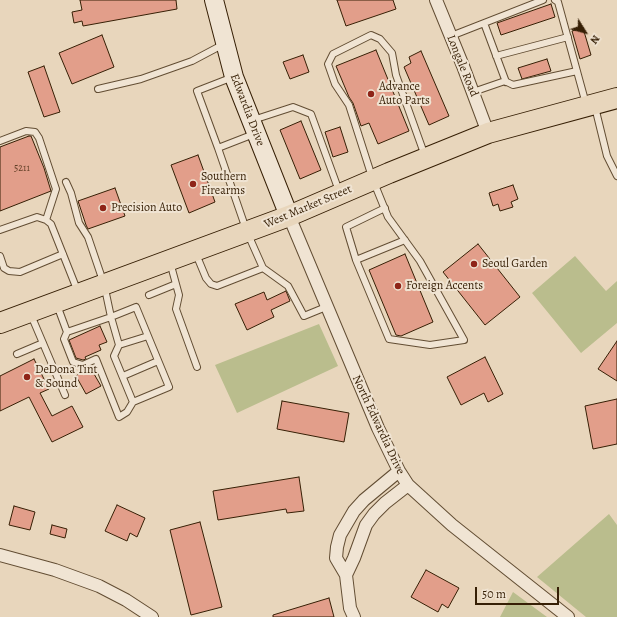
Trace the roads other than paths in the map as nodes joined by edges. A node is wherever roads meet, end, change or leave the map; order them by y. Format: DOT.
graph roads {
  1 [pos="214,0"];
  2 [pos="436,0"];
  3 [pos="543,0"];
  4 [pos="556,0"];
  5 [pos="484,23"];
  6 [pos="451,36"];
  7 [pos="568,37"];
  8 [pos="225,43"];
  9 [pos="496,56"];
  10 [pos="577,71"];
  11 [pos="234,77"];
  12 [pos="506,82"];
  13 [pos="98,89"];
  14 [pos="473,92"];
  15 [pos="617,98"];
  16 [pos="590,105"];
  17 [pos="253,127"];
  18 [pos="488,133"];
  19 [pos="0,140"];
  20 [pos="218,148"];
  21 [pos="426,158"];
  22 [pos="617,176"];
  23 [pos="373,180"];
  24 [pos="66,182"];
  25 [pos="340,194"];
  26 [pos="385,208"];
  27 [pos="289,216"];
  28 [pos="46,220"];
  29 [pos="0,230"];
  30 [pos="247,232"];
  31 [pos="405,240"];
  32 [pos="194,251"];
  33 [pos="63,254"];
  34 [pos="0,256"];
  35 [pos="356,260"];
  36 [pos="169,261"];
  37 [pos="264,268"];
  38 [pos="104,284"];
  39 [pos="176,284"];
  40 [pos="78,294"];
  41 [pos="149,295"];
  42 [pos="56,302"];
  43 [pos="326,307"];
  44 [pos="29,312"];
  45 [pos="111,317"];
  46 [pos="0,323"];
  47 [pos="68,332"];
  48 [pos="148,336"];
  49 [pos="43,343"];
  50 [pos="119,345"];
  51 [pos="17,354"];
  52 [pos="158,361"];
  53 [pos="197,367"];
  54 [pos="123,376"];
  55 [pos="65,395"];
  56 [pos="133,402"];
  57 [pos="399,471"];
  58 [pos="408,485"];
  59 [pos="0,555"];
  60 [pos="346,575"];
  61 [pos="152,617"];
  62 [pos="354,617"];
  63 [pos="568,617"];
  1 -- 8 [label="main road, Edwardia Drive"];
  2 -- 6 [label="street, Longale Road"];
  3 -- 5 [label="lane"];
  4 -- 7 [label="lane"];
  5 -- 6 [label="lane"];
  5 -- 9 [label="lane"];
  6 -- 14 [label="street, Longale Road"];
  7 -- 9 [label="lane"];
  7 -- 10 [label="lane"];
  8 -- 11 [label="main road, Edwardia Drive"];
  8 -- 13 [label="lane"];
  9 -- 12 [label="lane"];
  10 -- 12 [label="lane"];
  10 -- 16 [label="lane"];
  11 -- 17 [label="main road, Edwardia Drive"];
  11 -- 20 [label="lane"];
  12 -- 14 [label="lane"];
  14 -- 18 [label="street, Longale Road"];
  15 -- 16 [label="main road, West Market Street"];
  16 -- 18 [label="main road, West Market Street"];
  16 -- 22 [label="lane"];
  17 -- 20 [label="lane"];
  17 -- 25 [label="lane"];
  17 -- 27 [label="main road, Edwardia Drive"];
  18 -- 21 [label="main road, West Market Street"];
  19 -- 28 [label="lane"];
  20 -- 30 [label="lane"];
  21 -- 23 [label="main road, West Market Street"];
  21 -- 23 [label="lane"];
  23 -- 25 [label="main road, West Market Street"];
  23 -- 26 [label="lane"];
  24 -- 38 [label="lane"];
  25 -- 27 [label="main road, West Market Street"];
  26 -- 31 [label="lane"];
  26 -- 35 [label="lane"];
  27 -- 30 [label="main road, West Market Street"];
  27 -- 43 [label="street, North Edwardia Drive"];
  28 -- 29 [label="lane"];
  28 -- 33 [label="lane"];
  30 -- 32 [label="main road, West Market Street"];
  30 -- 37 [label="lane"];
  31 -- 35 [label="lane"];
  31 -- 35 [label="lane"];
  32 -- 36 [label="main road, West Market Street"];
  32 -- 37 [label="lane"];
  33 -- 34 [label="lane"];
  33 -- 40 [label="lane"];
  36 -- 38 [label="main road, West Market Street"];
  36 -- 39 [label="lane"];
  37 -- 43 [label="lane"];
  38 -- 40 [label="main road, West Market Street"];
  38 -- 45 [label="lane"];
  39 -- 41 [label="lane"];
  39 -- 53 [label="lane"];
  40 -- 42 [label="main road, West Market Street"];
  42 -- 44 [label="main road, West Market Street"];
  42 -- 47 [label="lane"];
  43 -- 57 [label="street, North Edwardia Drive"];
  44 -- 46 [label="main road, West Market Street"];
  44 -- 49 [label="lane"];
  45 -- 47 [label="lane"];
  45 -- 48 [label="lane"];
  45 -- 50 [label="lane"];
  47 -- 56 [label="lane"];
  48 -- 50 [label="lane"];
  48 -- 52 [label="lane"];
  49 -- 51 [label="lane"];
  49 -- 55 [label="lane"];
  50 -- 54 [label="lane"];
  52 -- 54 [label="lane"];
  52 -- 56 [label="lane"];
  54 -- 56 [label="lane"];
  57 -- 58 [label="street, North Edwardia Drive"];
  57 -- 60 [label="street"];
  58 -- 60 [label="street"];
  58 -- 63 [label="street, North Edwardia Drive"];
  59 -- 61 [label="street"];
  60 -- 62 [label="street"];
}
